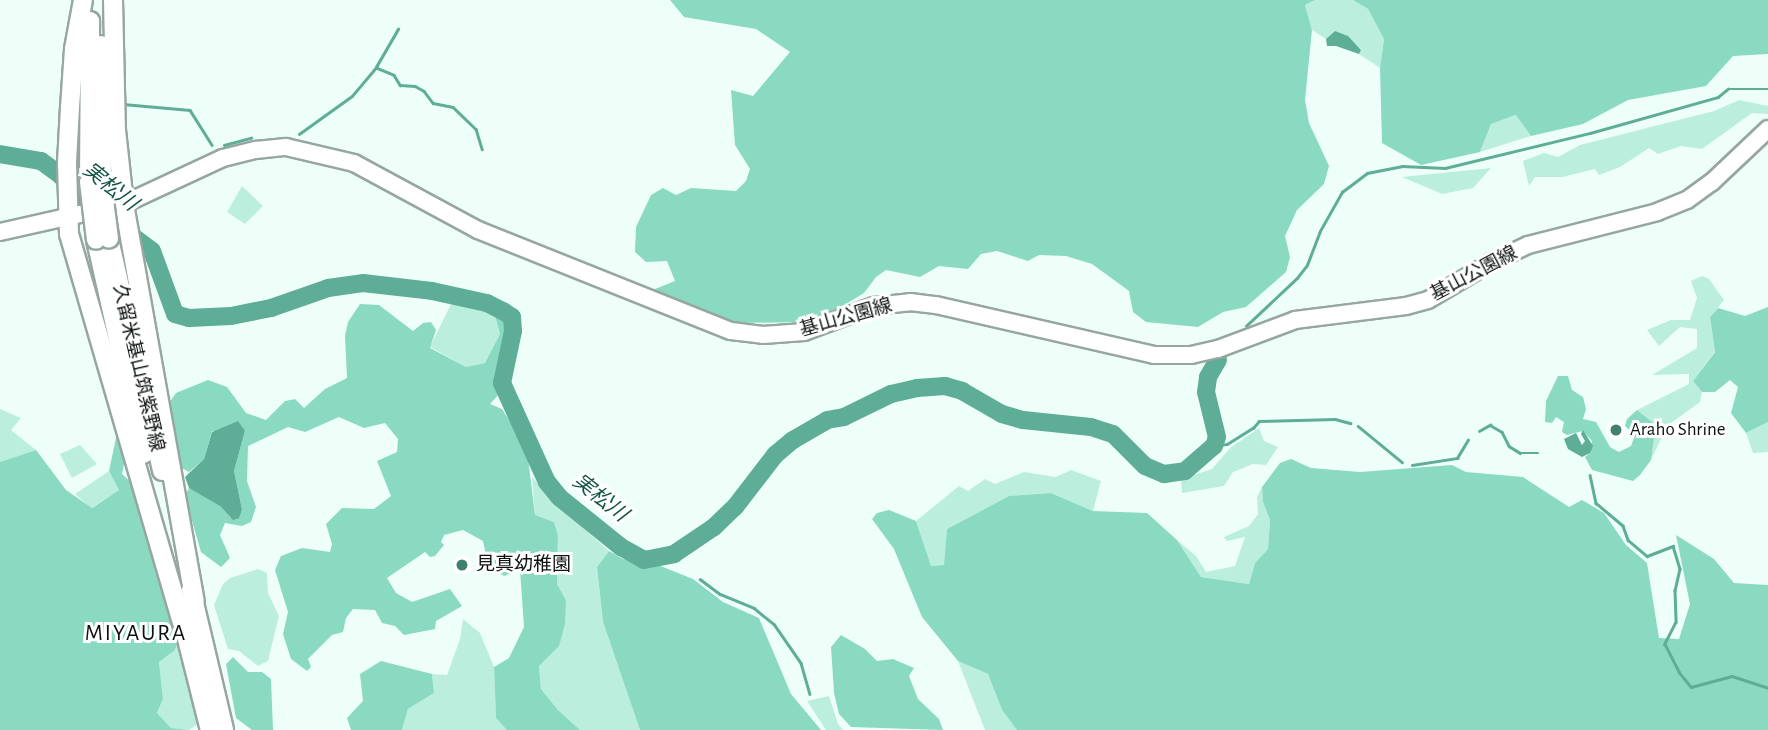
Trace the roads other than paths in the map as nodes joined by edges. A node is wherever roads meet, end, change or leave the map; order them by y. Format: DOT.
graph roads {
  1 [pos="83,0"];
  2 [pos="92,0"];
  3 [pos="106,0"];
  4 [pos="113,0"];
  5 [pos="1768,129"];
  6 [pos="95,183"];
  7 [pos="124,204"];
  8 [pos="67,217"];
  9 [pos="0,232"];
  10 [pos="103,239"];
  11 [pos="195,601"];
  12 [pos="182,622"];
  13 [pos="210,730"];
  14 [pos="223,730"];
  1 -- 8 [label="main road"];
  2 -- 6 [label="main road"];
  3 -- 6 [label="main road, 久留米基山筑紫野線"];
  4 -- 7 [label="main road"];
  5 -- 7 [label="main road, 基山公園線"];
  6 -- 10 [label="main road, 久留米基山筑紫野線, bridge"];
  7 -- 8 [label="main road, 基山公園線"];
  7 -- 11 [label="main road"];
  8 -- 9 [label="main road, 基山公園線"];
  8 -- 12 [label="main road"];
  10 -- 11 [label="main road, 久留米基山筑紫野線"];
  10 -- 12 [label="main road"];
  11 -- 14 [label="main road, 久留米基山筑紫野線"];
  12 -- 13 [label="main road"];
}
